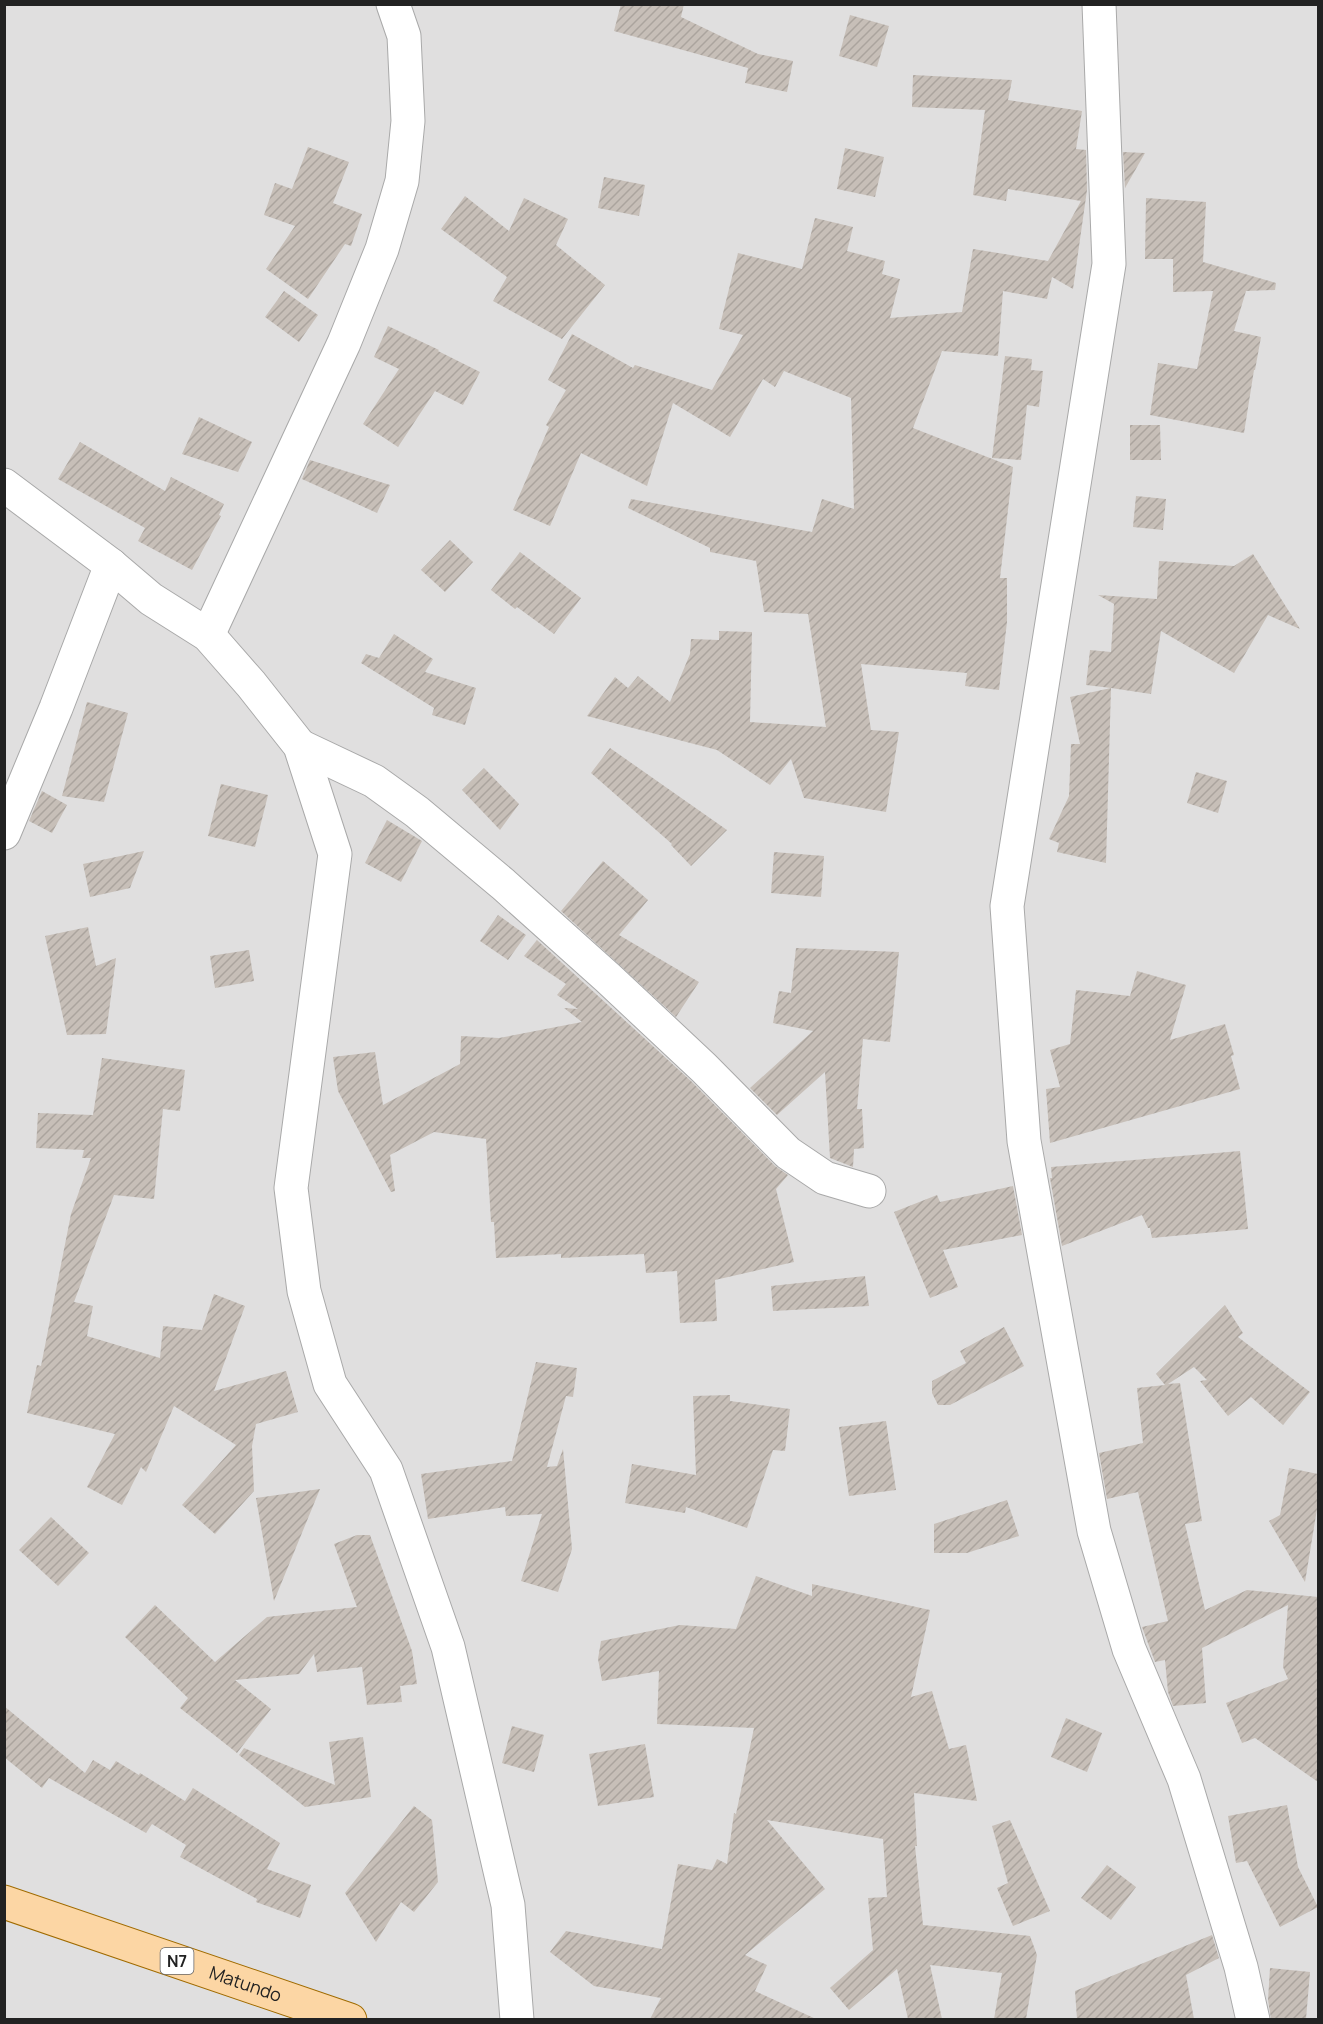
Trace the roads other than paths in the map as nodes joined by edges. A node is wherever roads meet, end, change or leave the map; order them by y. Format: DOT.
graph roads {
  1 [pos="393,4"];
  2 [pos="1099,4"];
  3 [pos="4,484"];
  4 [pos="111,565"];
  5 [pos="208,635"];
  6 [pos="300,746"];
  7 [pos="4,833"];
  8 [pos="869,1191"];
  9 [pos="4,1902"];
  10 [pos="350,2019"];
  11 [pos="517,2019"];
  12 [pos="1253,2019"];
  1 -- 5 [label="street"];
  2 -- 12 [label="street"];
  3 -- 4 [label="street"];
  4 -- 5 [label="street"];
  4 -- 7 [label="street"];
  5 -- 6 [label="street"];
  6 -- 8 [label="street"];
  6 -- 11 [label="street"];
  9 -- 10 [label="main road, Matundo / N7"];
}
